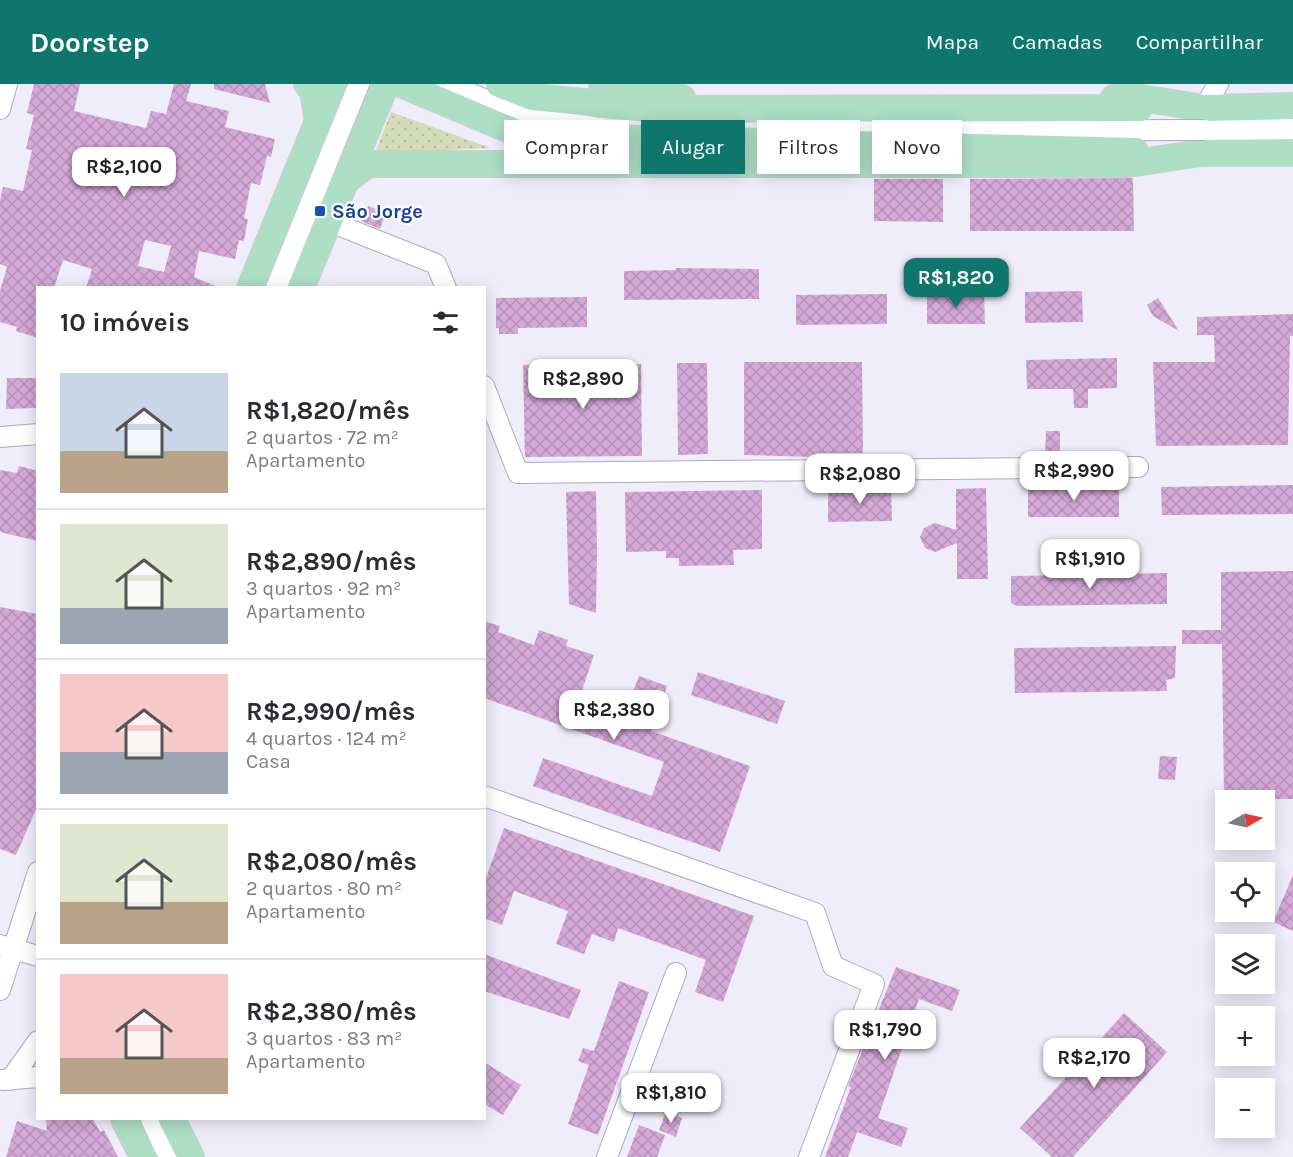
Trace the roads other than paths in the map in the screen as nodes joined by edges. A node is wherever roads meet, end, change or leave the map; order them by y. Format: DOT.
graph roads {
  1 [pos="7,84"];
  2 [pos="307,84"];
  3 [pos="333,84"];
  4 [pos="359,84"];
  5 [pos="386,84"];
  6 [pos="401,84"];
  7 [pos="448,84"];
  8 [pos="499,84"];
  9 [pos="519,84"];
  10 [pos="602,84"];
  11 [pos="1218,84"];
  12 [pos="1293,106"];
  13 [pos="0,109"];
  14 [pos="318,122"];
  15 [pos="504,128"];
  16 [pos="1293,129"];
  17 [pos="1203,130"];
  18 [pos="1293,153"];
  19 [pos="504,164"];
  20 [pos="629,164"];
  21 [pos="344,182"];
  22 [pos="328,221"];
  23 [pos="251,286"];
  24 [pos="277,286"];
  25 [pos="302,286"];
  26 [pos="445,286"];
  27 [pos="486,391"];
  28 [pos="36,434"];
  29 [pos="0,437"];
  30 [pos="1138,467"];
  31 [pos="486,797"];
  32 [pos="36,877"];
  33 [pos="6,946"];
  34 [pos="36,955"];
  35 [pos="676,973"];
  36 [pos="0,990"];
  37 [pos="36,1043"];
  38 [pos="36,1077"];
  39 [pos="5,1080"];
  40 [pos="124,1120"];
  41 [pos="151,1120"];
  42 [pos="172,1120"];
  43 [pos="143,1157"];
  44 [pos="169,1157"];
  45 [pos="191,1157"];
  46 [pos="607,1157"];
  47 [pos="809,1157"];
  1 -- 13 [label="street"];
  2 -- 14 [label="main road"];
  3 -- 14 [label="main road"];
  4 -- 24 [label="street"];
  5 -- 21 [label="main road"];
  6 -- 17 [label="main road, bridge"];
  7 -- 17 [label="street, bridge"];
  8 -- 17 [label="main road, bridge"];
  9 -- 15 [label="main road"];
  10 -- 17 [label="main road"];
  11 -- 17 [label="street"];
  12 -- 17 [label="main road"];
  14 -- 23 [label="main road"];
  16 -- 17 [label="street"];
  17 -- 18 [label="main road"];
  17 -- 20 [label="main road"];
  19 -- 21 [label="main road"];
  21 -- 22 [label="main road"];
  22 -- 25 [label="main road"];
  22 -- 26 [label="street"];
  27 -- 30 [label="street"];
  28 -- 29 [label="street"];
  31 -- 47 [label="street"];
  32 -- 33 [label="street"];
  33 -- 34 [label="street"];
  33 -- 36 [label="street"];
  35 -- 46 [label="street"];
  37 -- 39 [label="street"];
  38 -- 39 [label="street"];
  40 -- 43 [label="main road"];
  41 -- 44 [label="street"];
  42 -- 45 [label="main road"];
}
